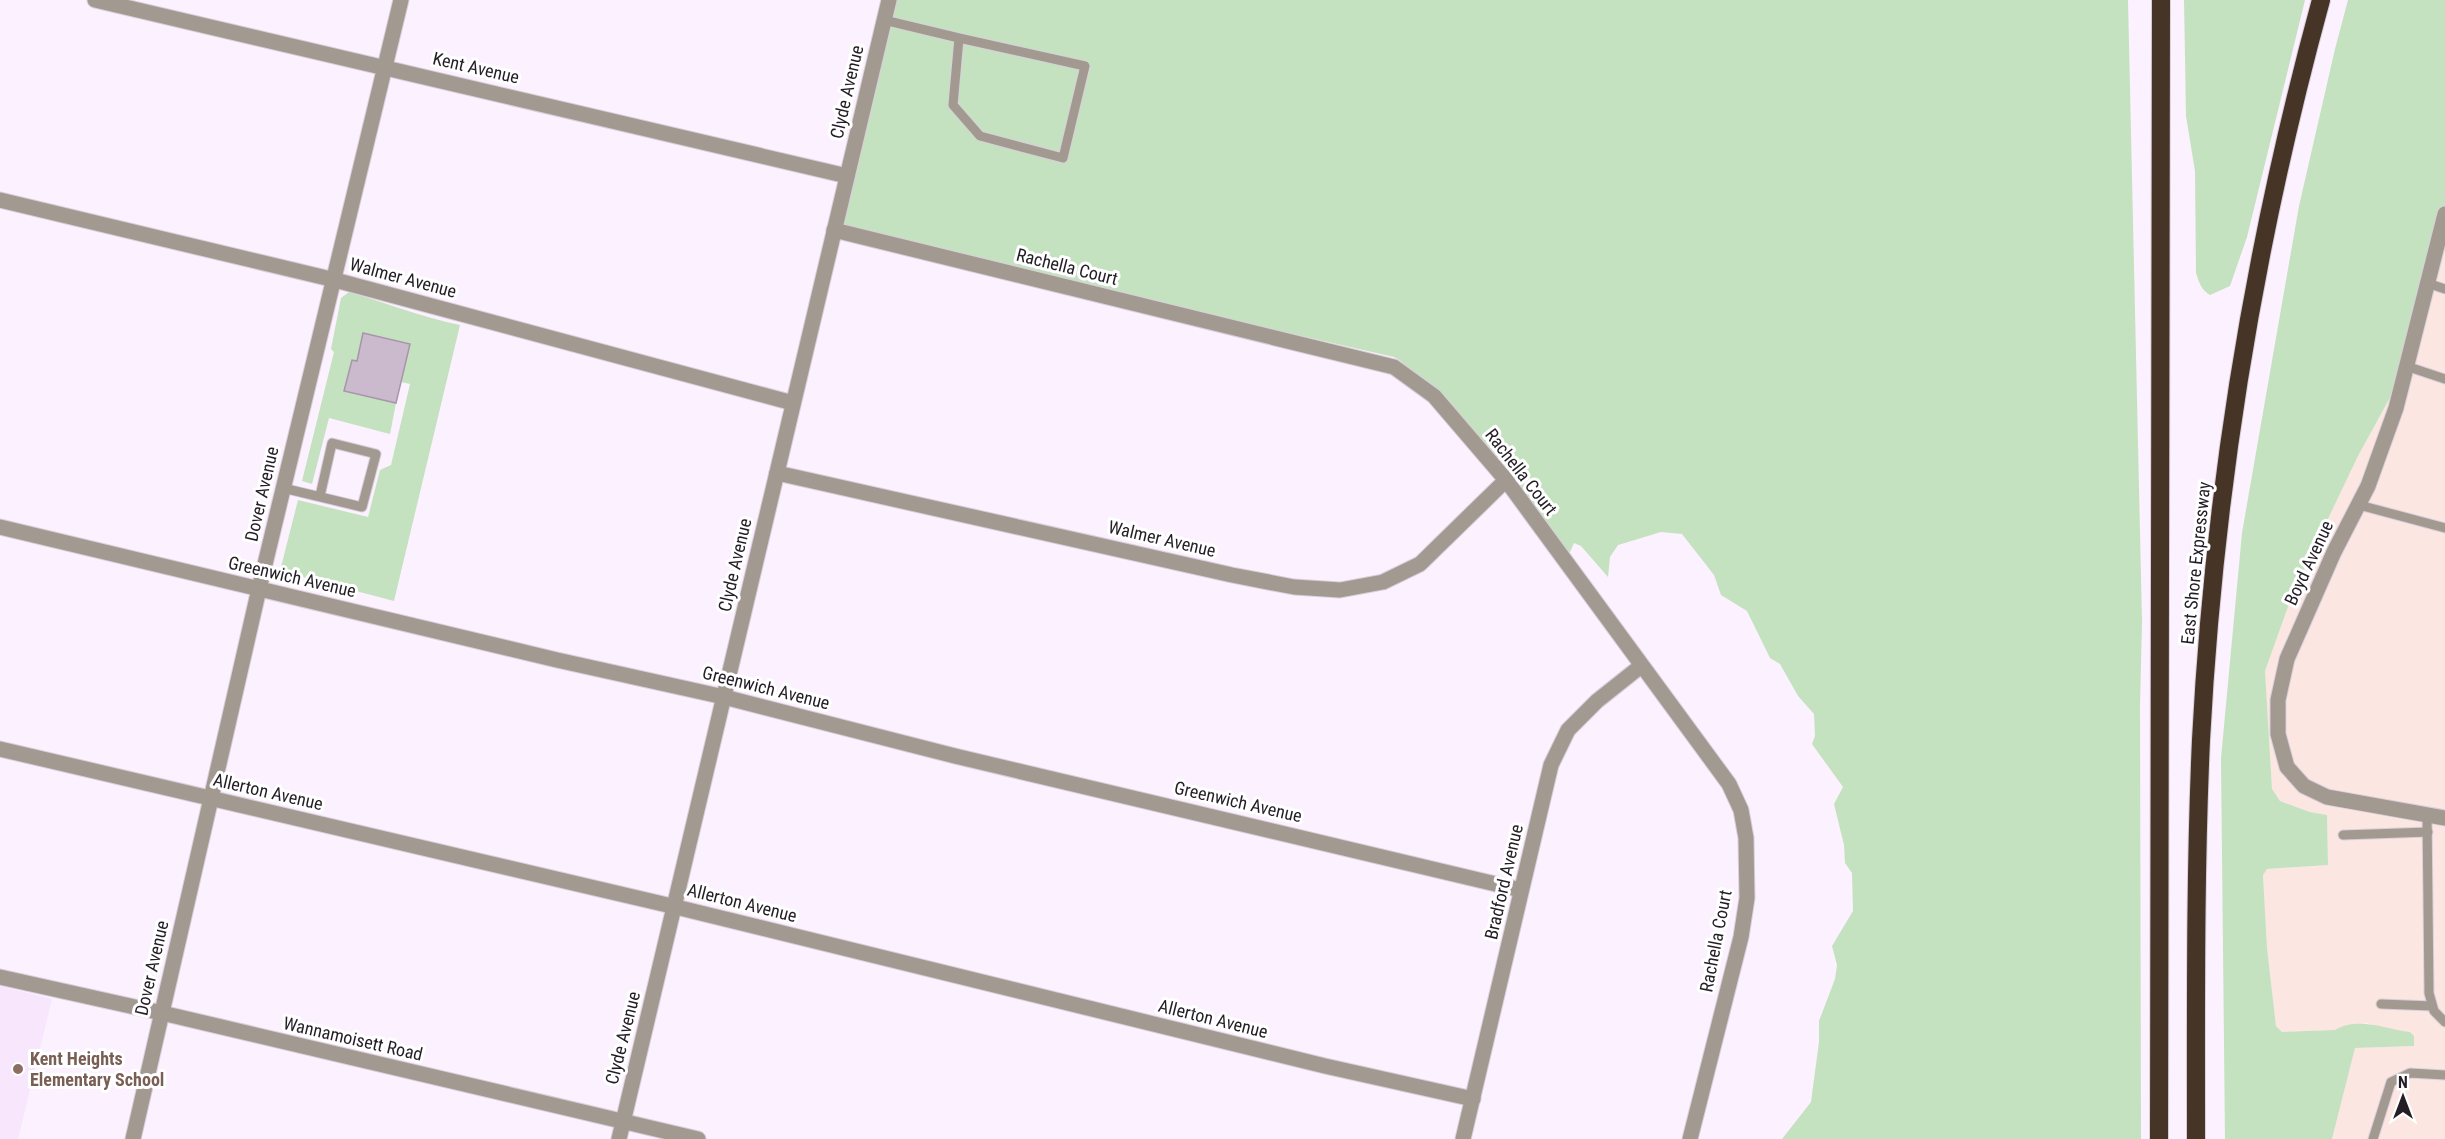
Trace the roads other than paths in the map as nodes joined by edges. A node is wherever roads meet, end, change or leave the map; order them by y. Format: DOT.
graph roads {
  1 [pos="94,0"];
  2 [pos="401,0"];
  3 [pos="889,0"];
  4 [pos="2161,0"];
  5 [pos="2321,0"];
  6 [pos="884,20"];
  7 [pos="959,38"];
  8 [pos="386,67"];
  9 [pos="847,176"];
  10 [pos="0,200"];
  11 [pos="2445,214"];
  12 [pos="834,230"];
  13 [pos="335,280"];
  14 [pos="2427,283"];
  15 [pos="2445,288"];
  16 [pos="2406,366"];
  17 [pos="2445,379"];
  18 [pos="793,403"];
  19 [pos="777,473"];
  20 [pos="1506,480"];
  21 [pos="283,488"];
  22 [pos="320,496"];
  23 [pos="2359,505"];
  24 [pos="0,526"];
  25 [pos="2445,528"];
  26 [pos="259,589"];
  27 [pos="1641,666"];
  28 [pos="724,697"];
  29 [pos="0,749"];
  30 [pos="212,798"];
  31 [pos="2427,814"];
  32 [pos="2445,818"];
  33 [pos="2427,832"];
  34 [pos="2343,835"];
  35 [pos="1521,890"];
  36 [pos="675,907"];
  37 [pos="0,977"];
  38 [pos="2381,1004"];
  39 [pos="2432,1006"];
  40 [pos="162,1013"];
  41 [pos="2445,1022"];
  42 [pos="2445,1075"];
  43 [pos="1473,1100"];
  44 [pos="623,1121"];
  45 [pos="133,1139"];
  46 [pos="619,1139"];
  47 [pos="698,1139"];
  48 [pos="1463,1139"];
  49 [pos="1690,1139"];
  50 [pos="2159,1139"];
  51 [pos="2196,1139"];
  52 [pos="2373,1139"];
  1 -- 8 [label="street, Kent Avenue"];
  2 -- 8 [label="street, Dover Avenue"];
  3 -- 6 [label="street, Clyde Avenue"];
  4 -- 50 [label="highway, East Shore Expressway"];
  5 -- 51 [label="highway, East Shore Expressway"];
  6 -- 7 [label="lane"];
  6 -- 9 [label="street, Clyde Avenue"];
  7 -- 7 [label="lane"];
  8 -- 9 [label="street, Kent Avenue"];
  8 -- 13 [label="street, Dover Avenue"];
  9 -- 12 [label="street, Clyde Avenue"];
  10 -- 13 [label="street, Walmer Avenue"];
  11 -- 14 [label="street, Boyd Avenue"];
  12 -- 18 [label="street, Clyde Avenue"];
  12 -- 20 [label="street, Rachella Court"];
  13 -- 18 [label="street, Walmer Avenue"];
  13 -- 21 [label="street, Dover Avenue"];
  14 -- 15 [label="lane"];
  14 -- 16 [label="street, Boyd Avenue"];
  16 -- 17 [label="lane"];
  16 -- 23 [label="street, Boyd Avenue"];
  18 -- 19 [label="street, Clyde Avenue"];
  19 -- 20 [label="street, Walmer Avenue"];
  19 -- 28 [label="street, Clyde Avenue"];
  20 -- 27 [label="street, Rachella Court"];
  21 -- 22 [label="lane"];
  21 -- 26 [label="street, Dover Avenue"];
  22 -- 22 [label="lane"];
  23 -- 25 [label="lane"];
  23 -- 31 [label="street, Boyd Avenue"];
  24 -- 26 [label="street, Greenwich Avenue"];
  26 -- 28 [label="street, Greenwich Avenue"];
  26 -- 30 [label="street, Dover Avenue"];
  27 -- 35 [label="street, Bradford Avenue"];
  27 -- 49 [label="street, Rachella Court"];
  28 -- 35 [label="street, Greenwich Avenue"];
  28 -- 36 [label="street, Clyde Avenue"];
  29 -- 30 [label="street, Allerton Avenue"];
  30 -- 36 [label="street, Allerton Avenue"];
  30 -- 40 [label="street, Dover Avenue"];
  31 -- 32 [label="street, Boyd Avenue"];
  31 -- 33 [label="lane"];
  33 -- 34 [label="lane"];
  33 -- 39 [label="lane"];
  35 -- 43 [label="street, Bradford Avenue"];
  36 -- 43 [label="street, Allerton Avenue"];
  36 -- 44 [label="street, Clyde Avenue"];
  37 -- 40 [label="street, Wannamoisett Road"];
  38 -- 39 [label="lane"];
  39 -- 41 [label="lane"];
  40 -- 44 [label="street, Wannamoisett Road"];
  40 -- 45 [label="street, Dover Avenue"];
  42 -- 52 [label="lane"];
  43 -- 48 [label="street, Bradford Avenue"];
  44 -- 46 [label="street, Clyde Avenue"];
  44 -- 47 [label="street, Wannamoisett Road"];
}
